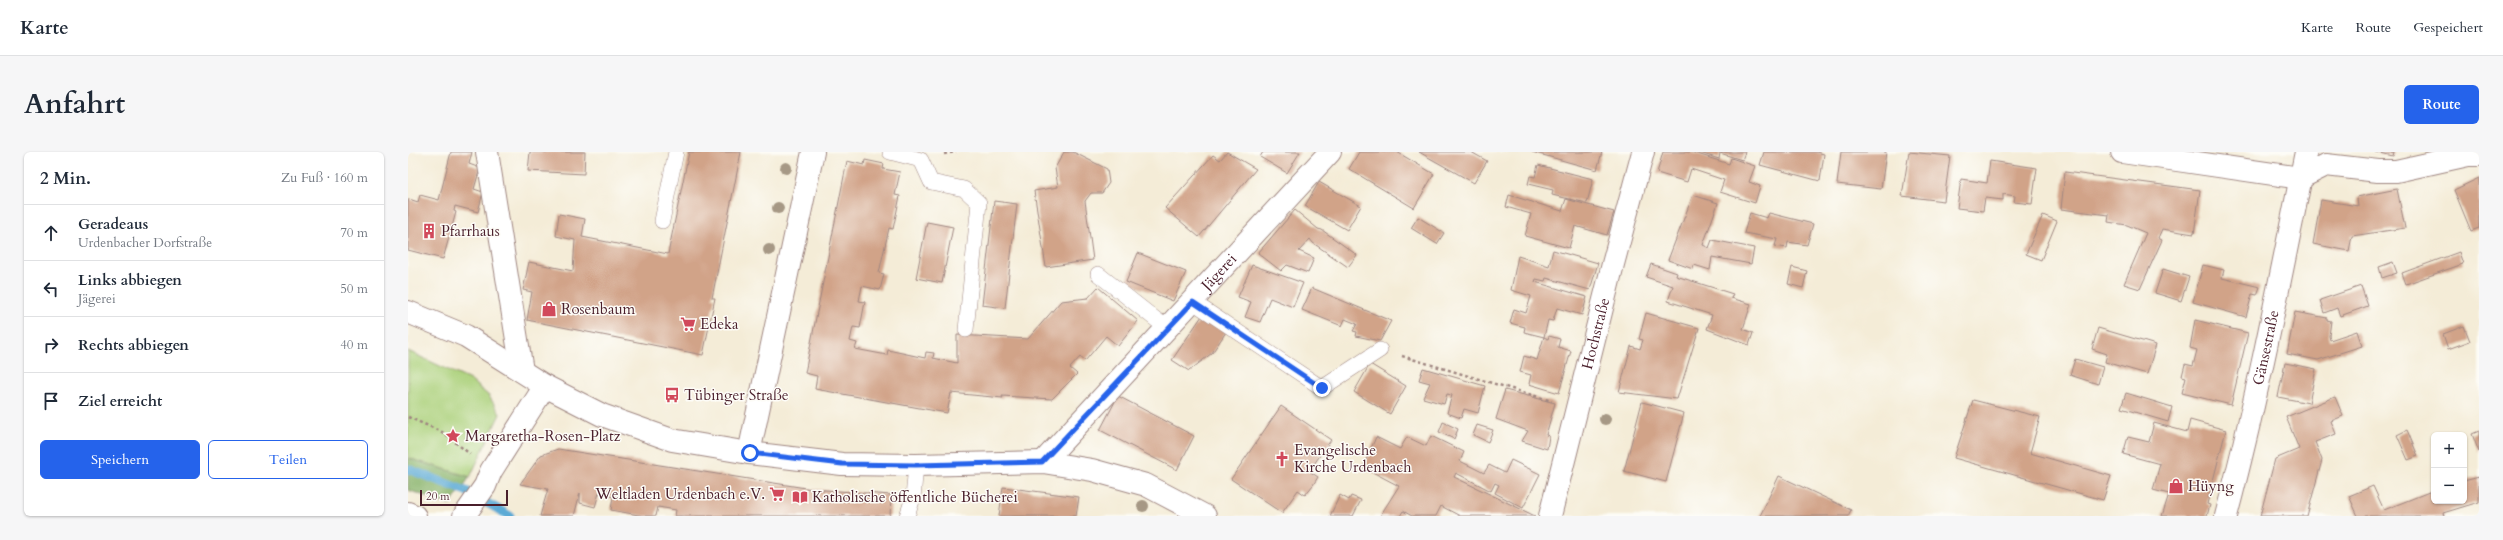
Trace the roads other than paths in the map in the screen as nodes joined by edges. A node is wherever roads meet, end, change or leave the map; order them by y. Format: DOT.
graph roads {
  1 [pos="487,152"];
  2 [pos="676,152"];
  3 [pos="813,152"];
  4 [pos="890,152"];
  5 [pos="1330,152"];
  6 [pos="1644,152"];
  7 [pos="2122,152"];
  8 [pos="2306,152"];
  9 [pos="2479,155"];
  10 [pos="2300,178"];
  11 [pos="662,221"];
  12 [pos="1098,274"];
  13 [pos="1193,302"];
  14 [pos="408,312"];
  15 [pos="1168,329"];
  16 [pos="966,330"];
  17 [pos="1380,350"];
  18 [pos="522,371"];
  19 [pos="545,386"];
  20 [pos="750,453"];
  21 [pos="1042,462"];
  22 [pos="916,465"];
  23 [pos="408,513"];
  24 [pos="415,516"];
  25 [pos="464,516"];
  26 [pos="907,516"];
  27 [pos="1205,516"];
  28 [pos="1550,516"];
  29 [pos="2226,516"];
  1 -- 18 [label="street"];
  2 -- 11 [label="lane"];
  3 -- 20 [label="street"];
  4 -- 16 [label="lane"];
  5 -- 13 [label="street, Jägerei"];
  6 -- 28 [label="street, Hochstraße"];
  7 -- 10 [label="street"];
  8 -- 10 [label="street, Gänsestraße"];
  9 -- 10 [label="street"];
  10 -- 29 [label="street, Gänsestraße"];
  12 -- 15 [label="lane"];
  13 -- 15 [label="street, Jägerei"];
  13 -- 17 [label="lane"];
  14 -- 18 [label="street"];
  15 -- 21 [label="street, Jägerei"];
  18 -- 19 [label="street"];
  19 -- 20 [label="street"];
  19 -- 25 [label="street"];
  20 -- 22 [label="street"];
  21 -- 22 [label="street"];
  21 -- 27 [label="street"];
  22 -- 26 [label="lane"];
  23 -- 24 [label="street"];
}
